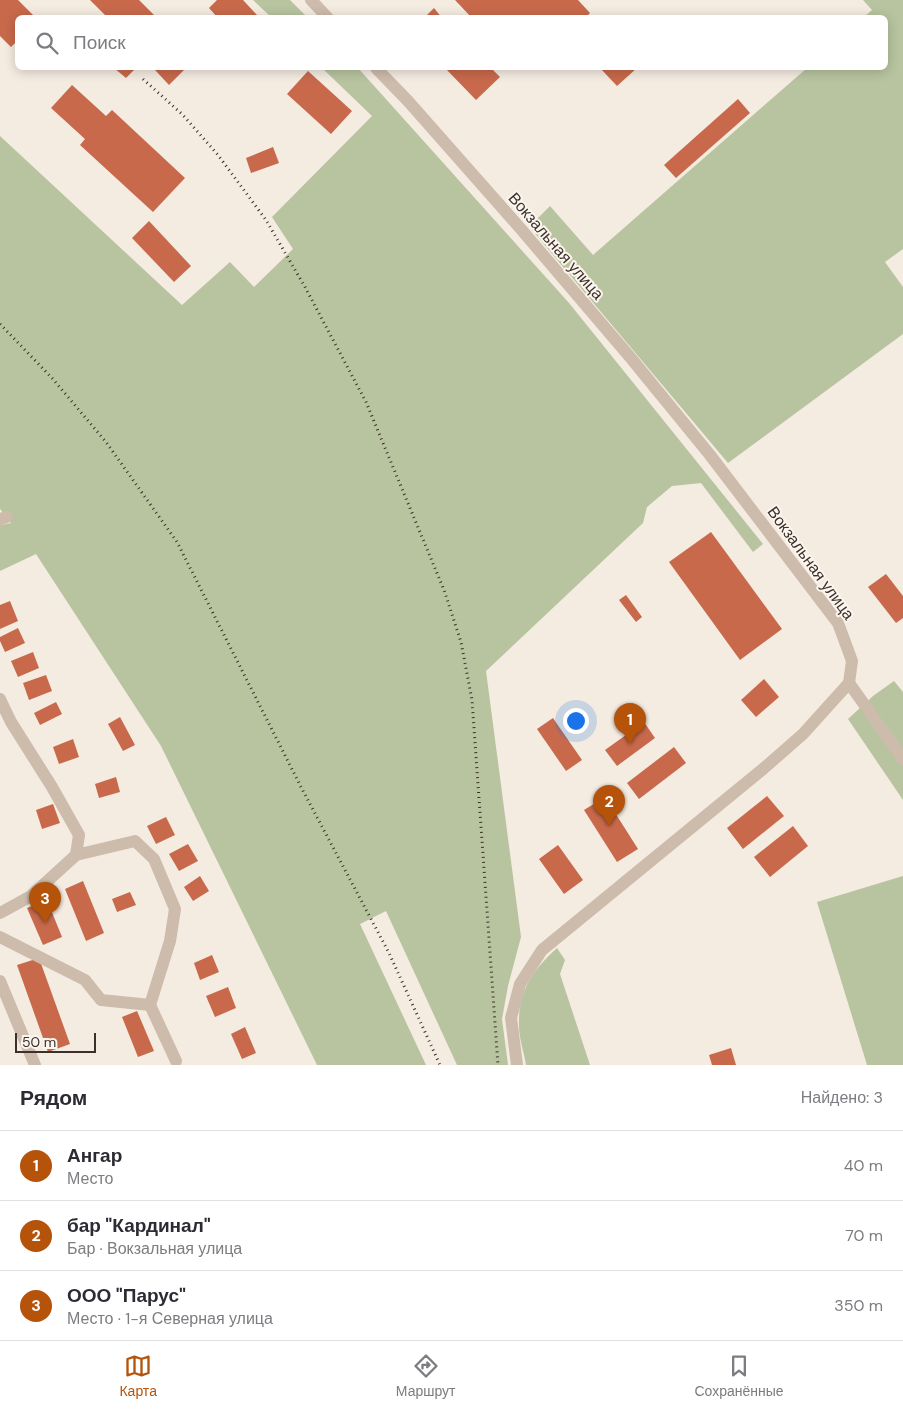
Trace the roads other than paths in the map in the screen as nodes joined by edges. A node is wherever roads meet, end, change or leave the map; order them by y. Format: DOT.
graph roads {
  1 [pos="311,0"];
  2 [pos="325,15"];
  3 [pos="378,70"];
  4 [pos="849,683"];
  5 [pos="0,699"];
  6 [pos="903,759"];
  7 [pos="76,855"];
  8 [pos="0,913"];
  9 [pos="0,937"];
  10 [pos="0,981"];
  11 [pos="150,1006"];
  12 [pos="176,1061"];
  13 [pos="35,1065"];
  14 [pos="517,1065"];
  1 -- 2 [label="street"];
  3 -- 4 [label="street, Вокзальная улица"];
  4 -- 6 [label="street"];
  4 -- 14 [label="street"];
  5 -- 7 [label="street"];
  7 -- 8 [label="street"];
  7 -- 11 [label="street"];
  9 -- 11 [label="street"];
  10 -- 13 [label="street"];
  11 -- 12 [label="street"];
}
